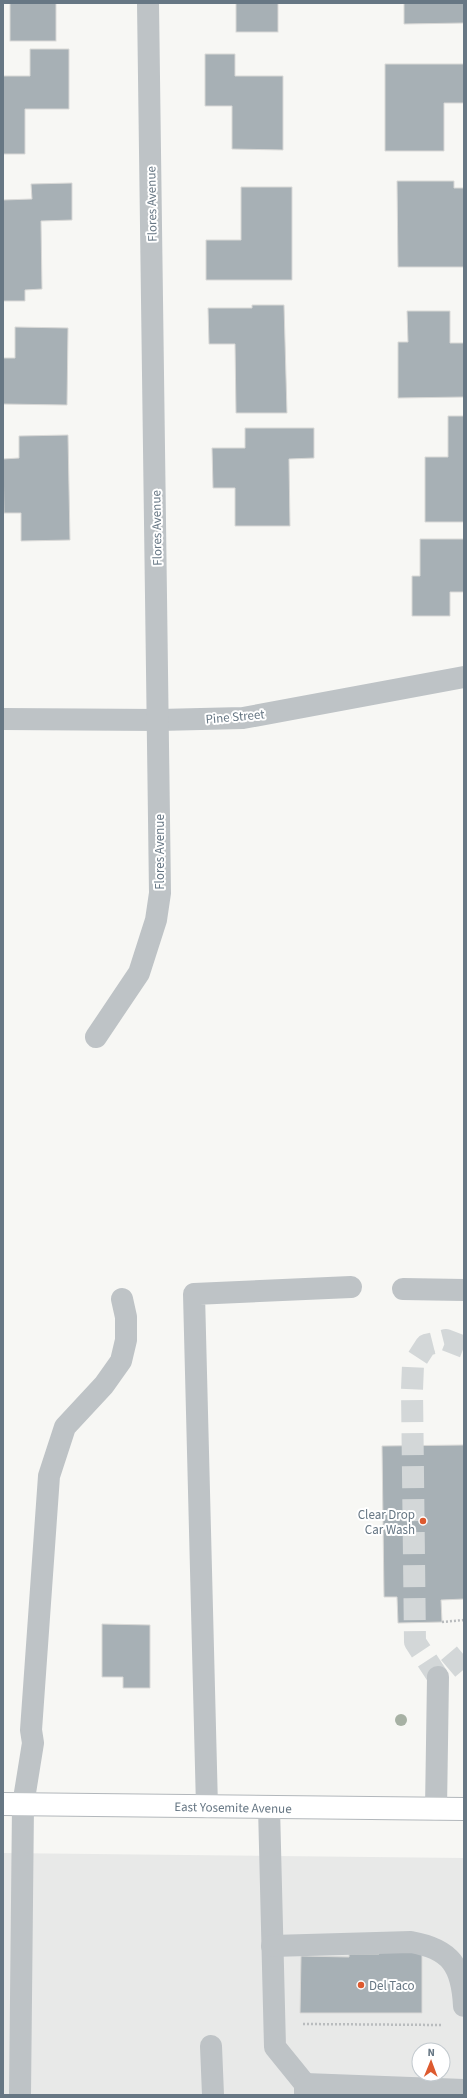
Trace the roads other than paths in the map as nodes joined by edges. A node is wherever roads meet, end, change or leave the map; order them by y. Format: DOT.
graph roads {
  1 [pos="148,3"];
  2 [pos="464,677"];
  3 [pos="3,719"];
  4 [pos="159,720"];
  5 [pos="96,1037"];
  6 [pos="351,1287"];
  7 [pos="403,1289"];
  8 [pos="464,1290"];
  9 [pos="122,1299"];
  10 [pos="438,1677"];
  11 [pos="13,1804"];
  12 [pos="207,1807"];
  13 [pos="269,1807"];
  14 [pos="436,1809"];
  15 [pos="464,1809"];
  16 [pos="272,1946"];
  17 [pos="464,2006"];
  18 [pos="211,2046"];
  19 [pos="305,2089"];
  20 [pos="464,2090"];
  21 [pos="20,2095"];
  22 [pos="213,2095"];
  1 -- 4 [label="street, Flores Avenue"];
  2 -- 4 [label="street, Pine Street"];
  3 -- 4 [label="street, Pine Street"];
  4 -- 5 [label="street, Flores Avenue"];
  6 -- 12 [label="street"];
  7 -- 8 [label="street"];
  9 -- 11 [label="street"];
  10 -- 14 [label="street"];
  11 -- 12 [label="main road, East Yosemite Avenue"];
  11 -- 21 [label="street"];
  12 -- 13 [label="main road, East Yosemite Avenue"];
  13 -- 14 [label="main road, East Yosemite Avenue"];
  13 -- 16 [label="street"];
  14 -- 15 [label="main road, East Yosemite Avenue"];
  16 -- 17 [label="street"];
  16 -- 19 [label="street"];
  18 -- 22 [label="street"];
  19 -- 20 [label="street"];
}
